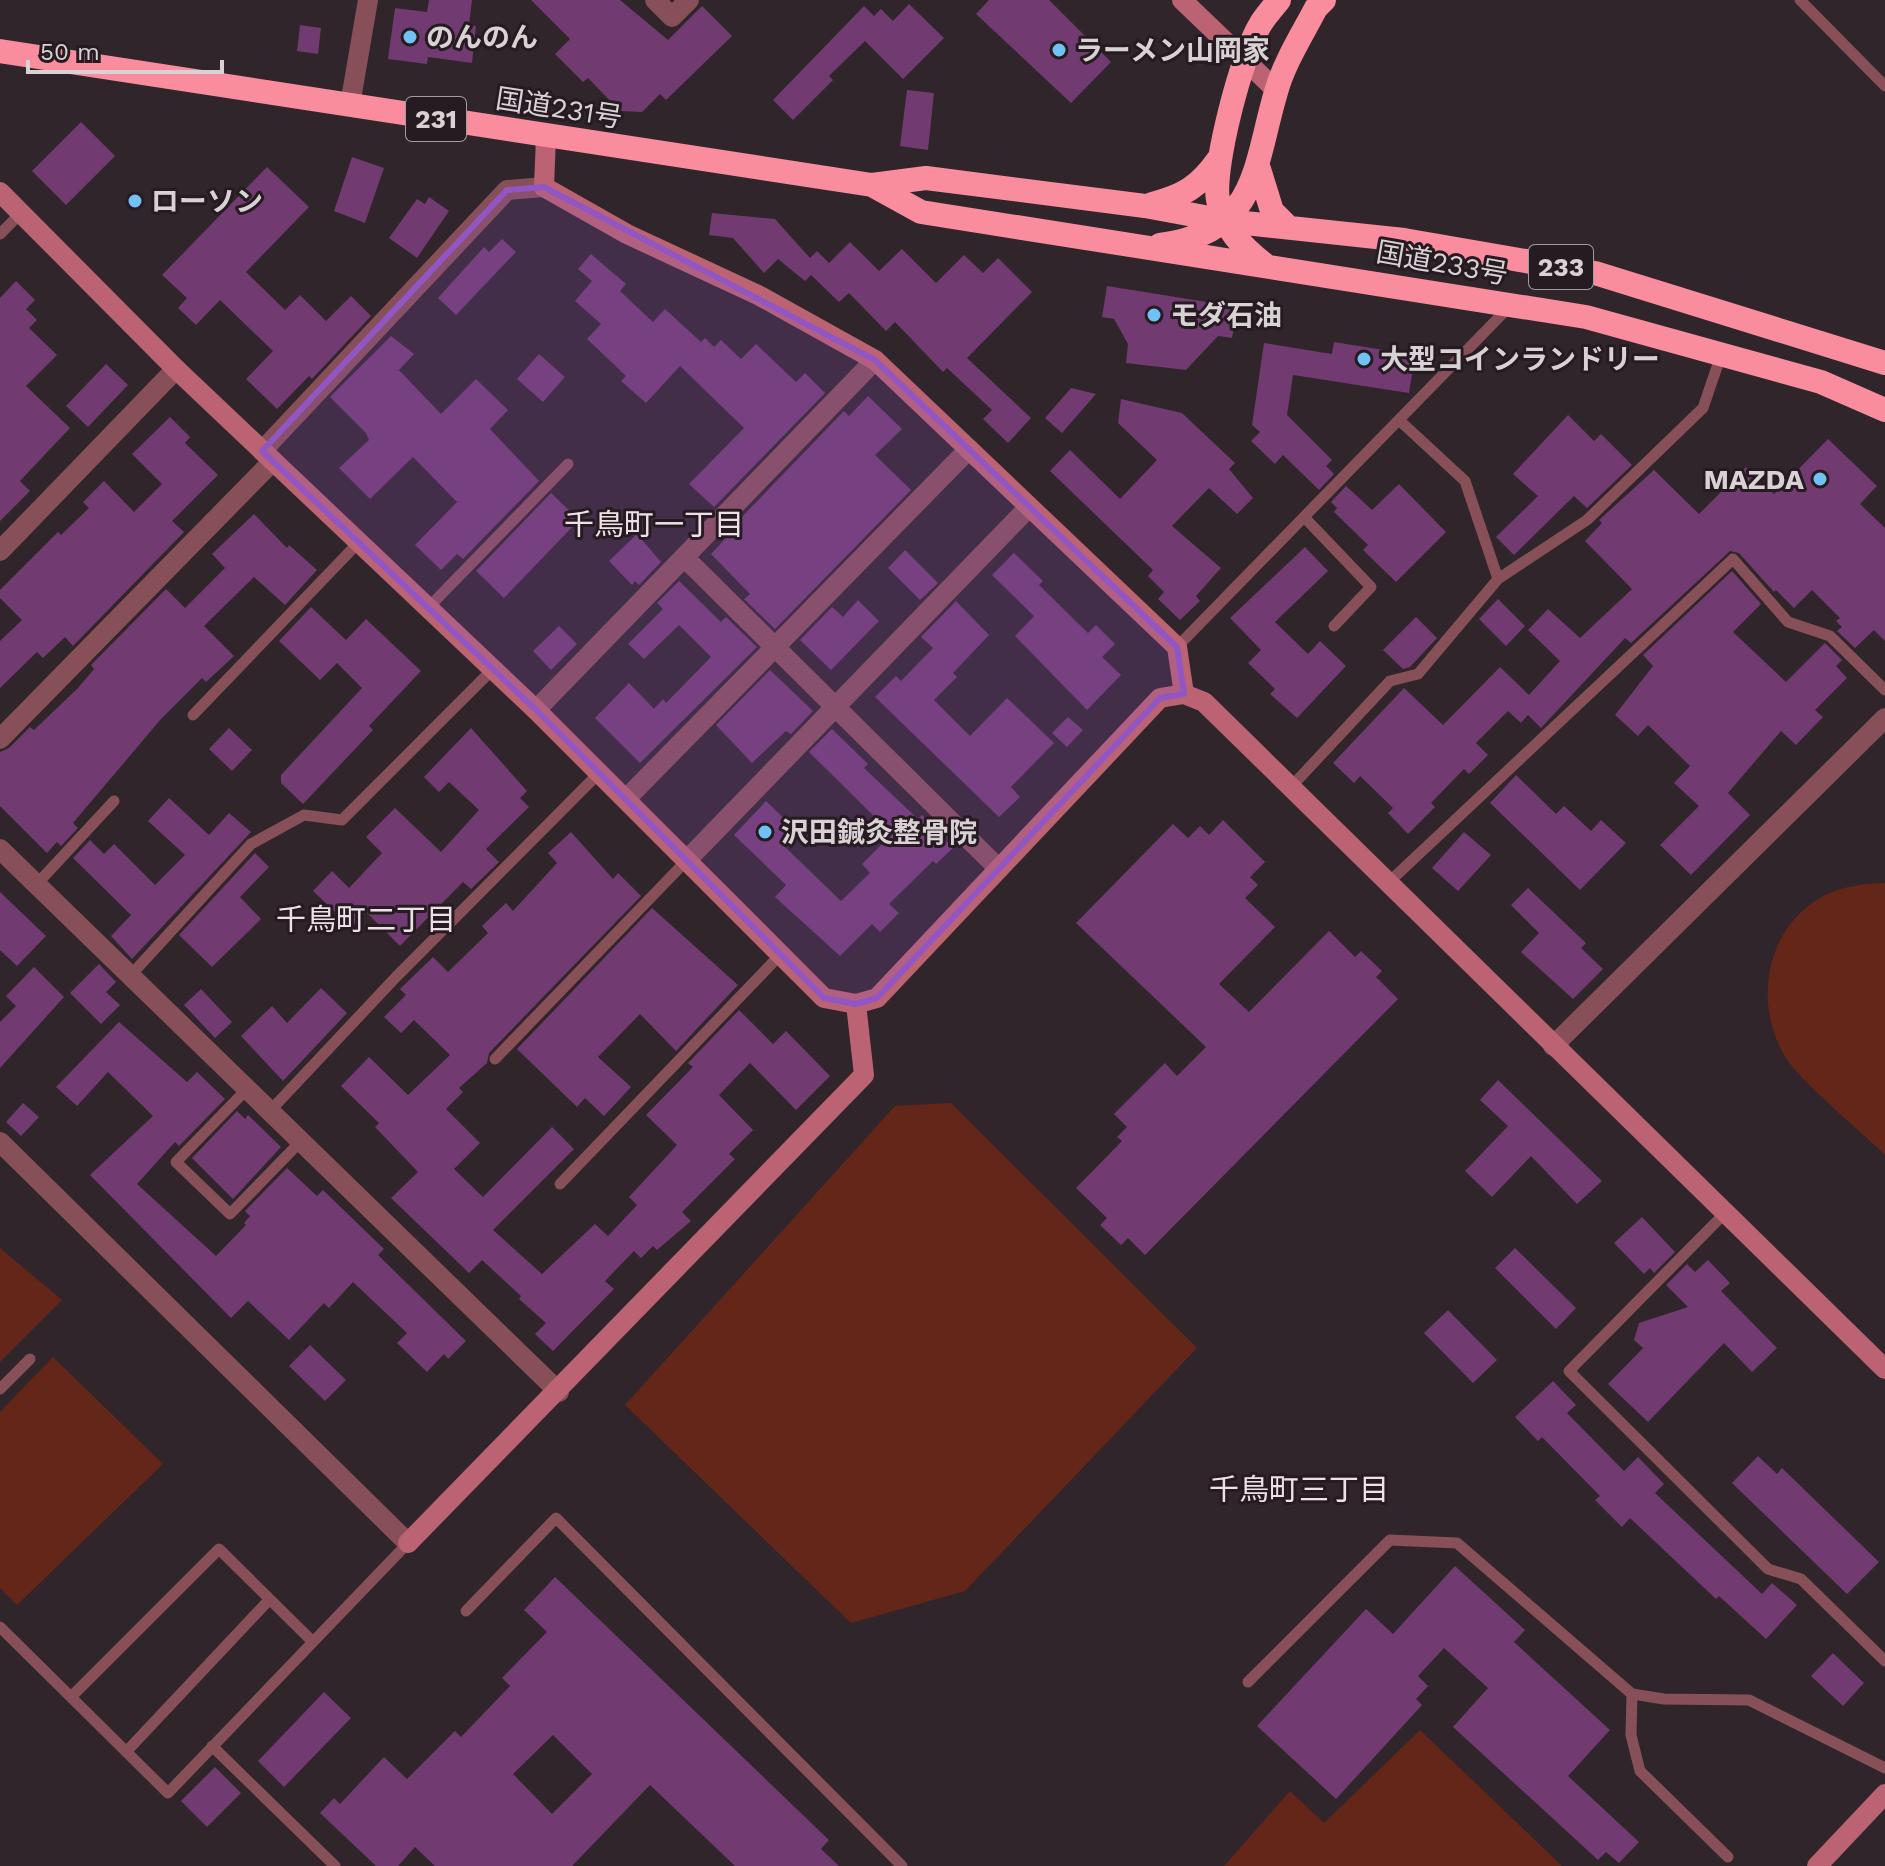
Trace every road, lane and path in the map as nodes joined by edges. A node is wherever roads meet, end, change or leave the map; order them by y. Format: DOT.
graph roads {
  1 [pos="368,0"];
  2 [pos="655,0"];
  3 [pos="689,0"];
  4 [pos="1182,0"];
  5 [pos="1279,0"];
  6 [pos="1324,0"];
  7 [pos="1800,0"];
  8 [pos="3,55"];
  9 [pos="1245,63"];
  10 [pos="1885,86"];
  11 [pos="1276,90"];
  12 [pos="350,105"];
  13 [pos="546,137"];
  14 [pos="1220,159"];
  15 [pos="1259,169"];
  16 [pos="872,185"];
  17 [pos="544,187"];
  18 [pos="0,192"];
  19 [pos="1145,206"];
  20 [pos="21,213"];
  21 [pos="1226,221"];
  22 [pos="1285,224"];
  23 [pos="0,234"];
  24 [pos="1138,247"];
  25 [pos="1215,258"];
  26 [pos="1266,265"];
  27 [pos="1511,305"];
  28 [pos="1721,355"];
  29 [pos="875,360"];
  30 [pos="1885,363"];
  31 [pos="176,369"];
  32 [pos="1885,410"];
  33 [pos="1399,420"];
  34 [pos="969,449"];
  35 [pos="268,456"];
  36 [pos="568,464"];
  37 [pos="1029,507"];
  38 [pos="1304,517"];
  39 [pos="359,542"];
  40 [pos="0,551"];
  41 [pos="684,557"];
  42 [pos="1498,579"];
  43 [pos="428,608"];
  44 [pos="1334,626"];
  45 [pos="775,647"];
  46 [pos="1177,647"];
  47 [pos="493,669"];
  48 [pos="1885,690"];
  49 [pos="1184,694"];
  50 [pos="834,706"];
  51 [pos="536,710"];
  52 [pos="193,715"];
  53 [pos="1885,718"];
  54 [pos="0,739"];
  55 [pos="599,773"];
  56 [pos="1291,787"];
  57 [pos="626,799"];
  58 [pos="114,801"];
  59 [pos="0,849"];
  60 [pos="687,860"];
  61 [pos="999,869"];
  62 [pos="1388,883"];
  63 [pos="36,885"];
  64 [pos="781,954"];
  65 [pos="130,976"];
  66 [pos="856,1004"];
  67 [pos="1553,1046"];
  68 [pos="495,1059"];
  69 [pos="247,1089"];
  70 [pos="270,1111"];
  71 [pos="301,1141"];
  72 [pos="0,1142"];
  73 [pos="560,1184"];
  74 [pos="1725,1213"];
  75 [pos="30,1359"];
  76 [pos="1885,1369"];
  77 [pos="0,1389"];
  78 [pos="559,1392"];
  79 [pos="408,1543"];
  80 [pos="269,1600"];
  81 [pos="466,1611"];
  82 [pos="0,1627"];
  83 [pos="313,1642"];
  84 [pos="1885,1661"];
  85 [pos="1248,1682"];
  86 [pos="1632,1694"];
  87 [pos="71,1697"];
  88 [pos="212,1746"];
  89 [pos="126,1752"];
  90 [pos="1885,1768"];
  91 [pos="1885,1794"];
  92 [pos="1728,1857"];
  93 [pos="335,1866"];
  94 [pos="902,1866"];
  95 [pos="1817,1866"];
  1 -- 12 [label="street"];
  2 -- 3 [label="street"];
  4 -- 9 [label="street"];
  5 -- 9 [label="highway"];
  6 -- 11 [label="highway"];
  7 -- 10 [label="lane"];
  8 -- 12 [label="highway, 国道231号 / 231"];
  9 -- 11 [label="street"];
  9 -- 14 [label="highway"];
  11 -- 15 [label="highway"];
  12 -- 13 [label="highway, 国道231号 / 231"];
  13 -- 16 [label="highway, 国道231号 / 231"];
  13 -- 17 [label="street"];
  14 -- 19 [label="highway"];
  14 -- 21 [label="highway"];
  15 -- 21 [label="highway"];
  15 -- 22 [label="highway"];
  16 -- 19 [label="highway, 国道231号 / 231"];
  16 -- 24 [label="highway, 国道231号 / 231"];
  17 -- 29 [label="street"];
  17 -- 35 [label="street"];
  18 -- 20 [label="street"];
  19 -- 21 [label="highway, 国道231号 / 231"];
  20 -- 23 [label="lane"];
  20 -- 31 [label="street"];
  21 -- 22 [label="highway, 国道233号 / 233"];
  21 -- 24 [label="highway, 国道231号 / 231"];
  21 -- 26 [label="highway"];
  22 -- 30 [label="highway, 国道233号 / 233"];
  24 -- 25 [label="highway, 国道231号 / 231"];
  25 -- 26 [label="highway, 国道233号 / 233"];
  26 -- 27 [label="highway, 国道233号 / 233"];
  27 -- 28 [label="highway, 国道233号 / 233"];
  27 -- 33 [label="lane"];
  28 -- 32 [label="highway, 国道233号 / 233"];
  28 -- 42 [label="lane"];
  29 -- 34 [label="street"];
  29 -- 41 [label="street"];
  31 -- 35 [label="street"];
  31 -- 40 [label="street"];
  33 -- 38 [label="lane"];
  33 -- 42 [label="lane"];
  34 -- 37 [label="street"];
  34 -- 45 [label="street"];
  35 -- 39 [label="street"];
  35 -- 54 [label="street"];
  36 -- 43 [label="lane"];
  37 -- 46 [label="street"];
  37 -- 50 [label="street"];
  38 -- 44 [label="lane"];
  38 -- 46 [label="lane"];
  39 -- 43 [label="street"];
  39 -- 52 [label="lane"];
  41 -- 45 [label="street"];
  41 -- 51 [label="street"];
  42 -- 56 [label="lane"];
  43 -- 47 [label="street"];
  45 -- 50 [label="street"];
  45 -- 57 [label="street"];
  46 -- 49 [label="street"];
  47 -- 51 [label="street"];
  47 -- 65 [label="lane"];
  48 -- 62 [label="lane"];
  49 -- 56 [label="street"];
  49 -- 61 [label="street"];
  50 -- 60 [label="street"];
  50 -- 61 [label="street"];
  51 -- 55 [label="street"];
  53 -- 67 [label="street"];
  55 -- 57 [label="street"];
  55 -- 70 [label="lane"];
  56 -- 62 [label="street"];
  57 -- 60 [label="street"];
  58 -- 63 [label="lane"];
  59 -- 63 [label="street"];
  60 -- 64 [label="street"];
  60 -- 68 [label="lane"];
  61 -- 66 [label="street"];
  62 -- 67 [label="street"];
  63 -- 65 [label="street"];
  64 -- 66 [label="street"];
  64 -- 73 [label="lane"];
  65 -- 69 [label="street"];
  66 -- 78 [label="street"];
  67 -- 74 [label="street"];
  69 -- 70 [label="street"];
  69 -- 71 [label="lane"];
  70 -- 71 [label="street"];
  71 -- 78 [label="street"];
  72 -- 79 [label="street"];
  74 -- 76 [label="street"];
  74 -- 84 [label="lane"];
  75 -- 77 [label="lane"];
  78 -- 79 [label="street"];
  79 -- 83 [label="lane"];
  80 -- 83 [label="lane"];
  80 -- 87 [label="lane"];
  80 -- 89 [label="lane"];
  81 -- 94 [label="lane"];
  82 -- 87 [label="lane"];
  83 -- 88 [label="lane"];
  85 -- 86 [label="lane"];
  86 -- 90 [label="lane"];
  86 -- 92 [label="lane"];
  87 -- 89 [label="lane"];
  88 -- 89 [label="lane"];
  88 -- 93 [label="lane"];
  91 -- 95 [label="street"];
}
